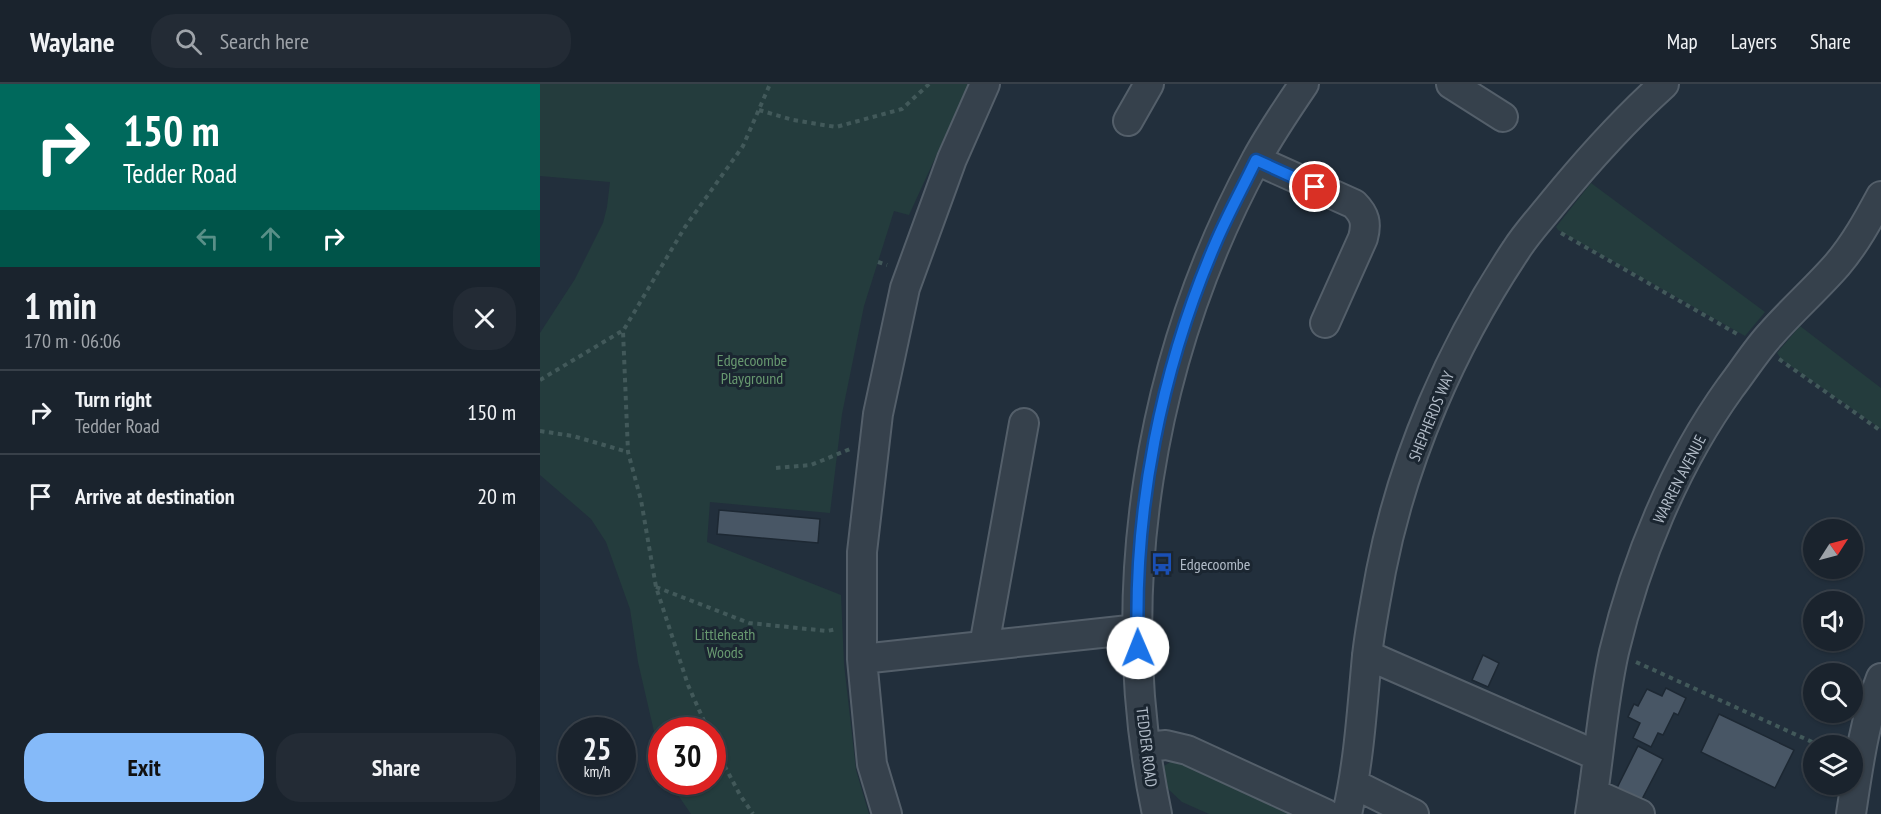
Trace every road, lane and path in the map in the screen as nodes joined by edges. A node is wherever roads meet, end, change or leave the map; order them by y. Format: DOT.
graph roads {
  1 [pos="770,84"];
  2 [pos="929,84"];
  3 [pos="985,84"];
  4 [pos="1149,84"];
  5 [pos="1305,84"];
  6 [pos="1451,84"];
  7 [pos="1664,84"];
  8 [pos="759,110"];
  9 [pos="1503,117"];
  10 [pos="1128,121"];
  11 [pos="1256,160"];
  12 [pos="1881,196"];
  13 [pos="1538,221"];
  14 [pos="1325,323"];
  15 [pos="623,331"];
  16 [pos="1761,347"];
  17 [pos="540,380"];
  18 [pos="1023,423"];
  19 [pos="540,431"];
  20 [pos="1881,432"];
  21 [pos="876,437"];
  22 [pos="628,452"];
  23 [pos="776,468"];
  24 [pos="656,587"];
  25 [pos="861,626"];
  26 [pos="1138,629"];
  27 [pos="984,646"];
  28 [pos="1614,653"];
  29 [pos="1367,655"];
  30 [pos="862,659"];
  31 [pos="1881,678"];
  32 [pos="702,717"];
  33 [pos="1803,738"];
  34 [pos="1146,747"];
  35 [pos="1598,756"];
  36 [pos="726,768"];
  37 [pos="1354,784"];
  38 [pos="1592,803"];
  39 [pos="753,814"];
  40 [pos="886,814"];
  41 [pos="1157,814"];
  42 [pos="1326,814"];
  43 [pos="1347,814"];
  44 [pos="1414,814"];
  45 [pos="1640,814"];
  46 [pos="1851,814"];
  1 -- 8 [label="path"];
  2 -- 8 [label="path"];
  3 -- 21 [label="street"];
  4 -- 10 [label="street"];
  5 -- 11 [label="street, TEDDER ROAD"];
  6 -- 9 [label="street"];
  7 -- 13 [label="street, SHEPHERDS WAY"];
  8 -- 15 [label="path"];
  11 -- 14 [label="street"];
  11 -- 26 [label="street, TEDDER ROAD"];
  12 -- 16 [label="street, WARREN AVENUE"];
  13 -- 16 [label="path"];
  13 -- 29 [label="street, SHEPHERDS WAY"];
  15 -- 17 [label="path"];
  15 -- 22 [label="path"];
  16 -- 20 [label="path"];
  16 -- 28 [label="street, WARREN AVENUE"];
  18 -- 27 [label="street"];
  19 -- 22 [label="path"];
  21 -- 23 [label="path"];
  21 -- 25 [label="street"];
  22 -- 24 [label="path"];
  24 -- 25 [label="path"];
  24 -- 32 [label="path"];
  25 -- 30 [label="street"];
  26 -- 27 [label="street"];
  26 -- 34 [label="street, TEDDER ROAD"];
  27 -- 30 [label="street"];
  28 -- 33 [label="path"];
  28 -- 35 [label="street, WARREN AVENUE"];
  29 -- 35 [label="street"];
  29 -- 37 [label="street, SHEPHERDS WAY"];
  30 -- 40 [label="street"];
  31 -- 46 [label="street"];
  34 -- 41 [label="street, TEDDER ROAD"];
  34 -- 42 [label="street"];
  35 -- 38 [label="street, WARREN AVENUE"];
  36 -- 39 [label="path"];
  37 -- 43 [label="street, SHEPHERDS WAY"];
  37 -- 44 [label="street"];
  38 -- 45 [label="street"];
}
